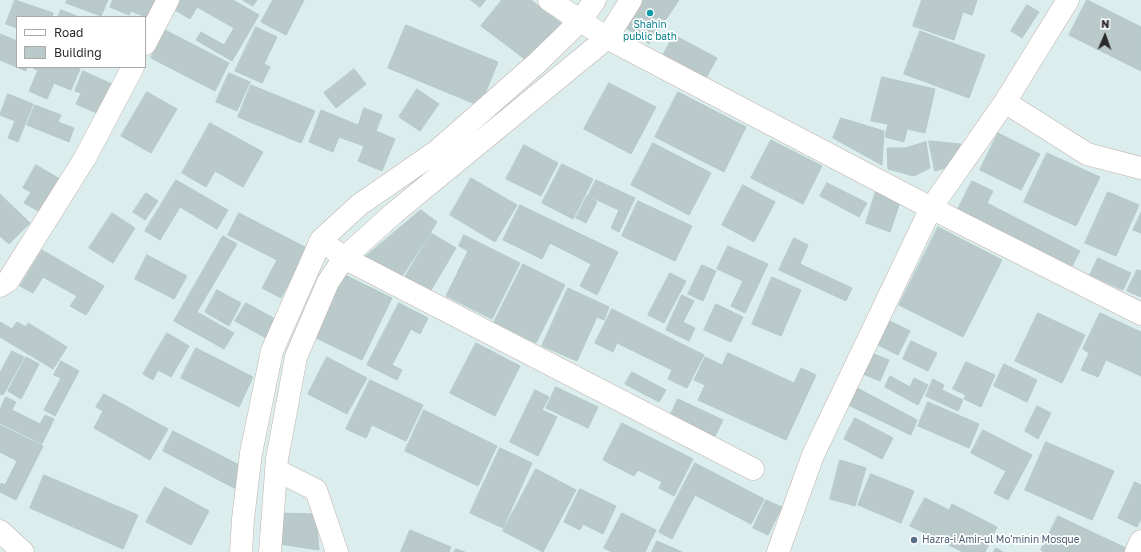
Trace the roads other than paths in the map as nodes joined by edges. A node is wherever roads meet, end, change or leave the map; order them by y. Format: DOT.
graph roads {
  1 [pos="168,0"];
  2 [pos="549,0"];
  3 [pos="595,0"];
  4 [pos="631,0"];
  5 [pos="1068,0"];
  6 [pos="580,21"];
  7 [pos="608,38"];
  8 [pos="146,42"];
  9 [pos="132,68"];
  10 [pos="1005,102"];
  11 [pos="437,151"];
  12 [pos="455,163"];
  13 [pos="1141,168"];
  14 [pos="931,208"];
  15 [pos="321,240"];
  16 [pos="344,258"];
  17 [pos="0,286"];
  18 [pos="1141,314"];
  19 [pos="251,453"];
  20 [pos="277,464"];
  21 [pos="753,469"];
  22 [pos="0,531"];
  23 [pos="1141,542"];
  24 [pos="23,552"];
  25 [pos="241,552"];
  26 [pos="270,552"];
  27 [pos="337,552"];
  28 [pos="778,552"];
  29 [pos="1136,552"];
  1 -- 8 [label="street"];
  2 -- 6 [label="street"];
  3 -- 6 [label="street"];
  4 -- 7 [label="street"];
  5 -- 10 [label="street"];
  6 -- 7 [label="street"];
  6 -- 11 [label="street"];
  7 -- 12 [label="street"];
  7 -- 14 [label="street"];
  9 -- 17 [label="street"];
  10 -- 13 [label="street"];
  10 -- 14 [label="street"];
  11 -- 12 [label="street"];
  11 -- 15 [label="street"];
  12 -- 16 [label="street"];
  14 -- 18 [label="street"];
  14 -- 28 [label="street"];
  15 -- 16 [label="street"];
  15 -- 19 [label="street"];
  16 -- 20 [label="street"];
  16 -- 21 [label="street"];
  19 -- 20 [label="street"];
  19 -- 25 [label="street"];
  20 -- 26 [label="street"];
  20 -- 27 [label="street"];
  22 -- 24 [label="street"];
  23 -- 29 [label="street"];
}
